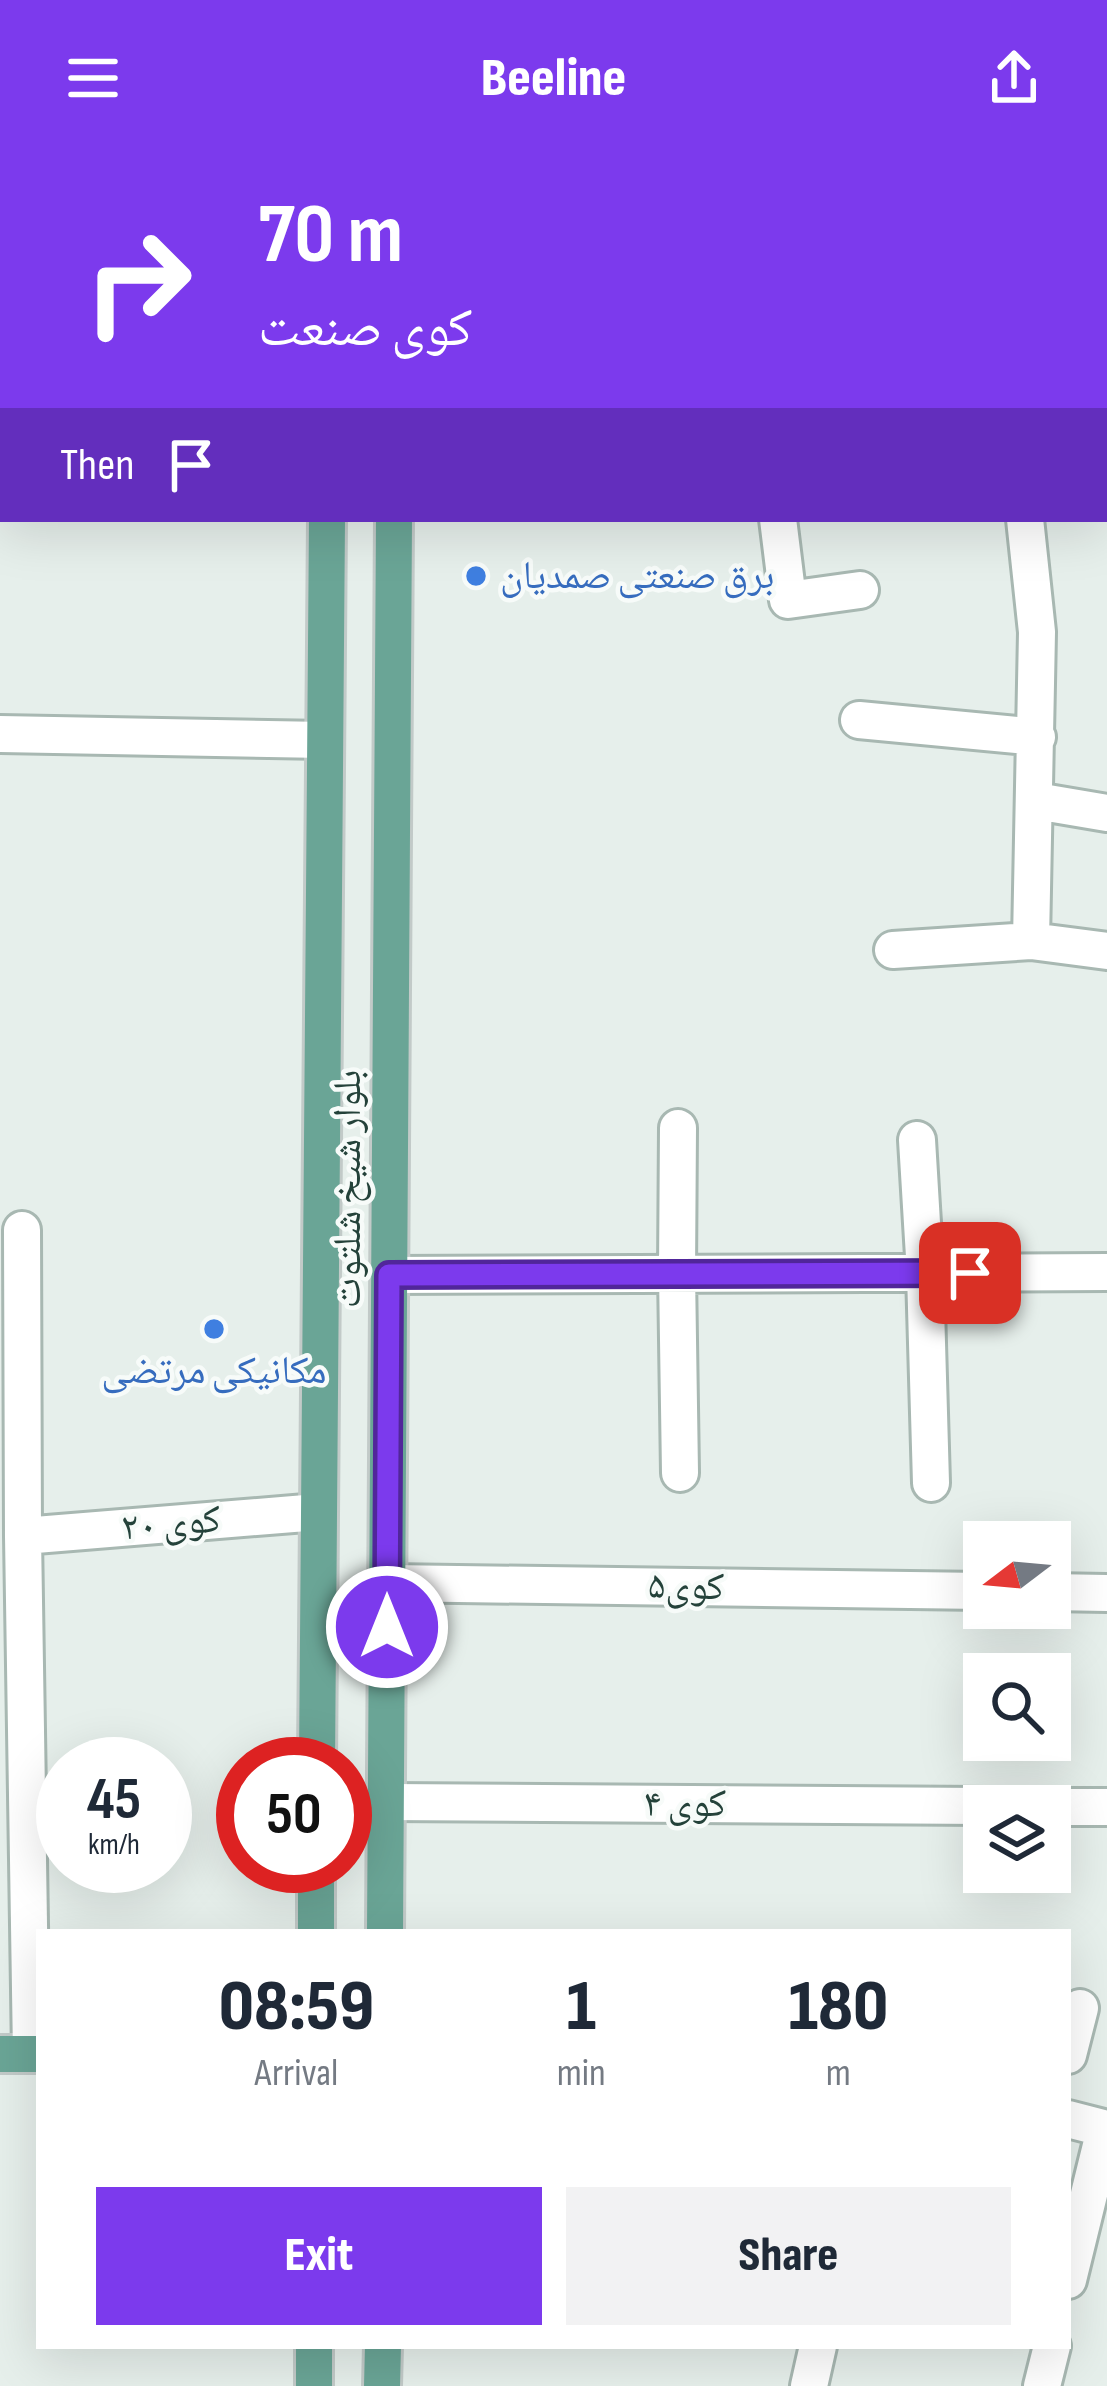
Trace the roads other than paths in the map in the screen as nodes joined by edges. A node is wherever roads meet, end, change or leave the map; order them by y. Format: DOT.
graph roads {
  1 [pos="327,522"];
  2 [pos="394,522"];
  3 [pos="778,522"];
  4 [pos="1025,522"];
  5 [pos="860,590"];
  6 [pos="859,720"];
  7 [pos="0,734"];
  8 [pos="1037,737"];
  9 [pos="326,740"];
  10 [pos="1036,801"];
  11 [pos="1107,813"];
  12 [pos="1031,941"];
  13 [pos="893,950"];
  14 [pos="1107,951"];
  15 [pos="678,1128"];
  16 [pos="917,1140"];
  17 [pos="22,1230"];
  18 [pos="1107,1272"];
  19 [pos="925,1273"];
  20 [pos="676,1274"];
  21 [pos="389,1275"];
  22 [pos="680,1473"];
  23 [pos="931,1483"];
  24 [pos="318,1512"];
  25 [pos="23,1536"];
  26 [pos="388,1583"];
  27 [pos="963,1591"];
  28 [pos="1071,1592"];
  29 [pos="1107,1593"];
  30 [pos="316,1737"];
  31 [pos="386,1802"];
  32 [pos="963,1806"];
  33 [pos="1071,1807"];
  34 [pos="1107,1807"];
  35 [pos="316,1893"];
  36 [pos="316,1929"];
  37 [pos="385,1929"];
  38 [pos="1080,2008"];
  39 [pos="1071,2043"];
  40 [pos="23,2054"];
  41 [pos="1071,2120"];
  42 [pos="1106,2129"];
  43 [pos="1071,2268"];
  44 [pos="314,2349"];
  45 [pos="382,2349"];
  46 [pos="817,2349"];
  47 [pos="1051,2349"];
  48 [pos="314,2386"];
  49 [pos="382,2386"];
  50 [pos="809,2386"];
  51 [pos="1042,2386"];
  1 -- 9 [label="main road, بلوار شیخ شلتوت"];
  2 -- 21 [label="main road, بلوار شیخ شلتوت"];
  3 -- 5 [label="street"];
  4 -- 8 [label="street"];
  6 -- 8 [label="street"];
  7 -- 9 [label="street"];
  8 -- 10 [label="street"];
  9 -- 24 [label="main road, بلوار شیخ شلتوت"];
  10 -- 11 [label="street"];
  10 -- 12 [label="street"];
  12 -- 13 [label="street"];
  12 -- 14 [label="street"];
  15 -- 20 [label="street"];
  16 -- 19 [label="street"];
  17 -- 25 [label="street"];
  18 -- 19 [label="street"];
  19 -- 20 [label="street"];
  19 -- 23 [label="street"];
  20 -- 21 [label="street"];
  20 -- 22 [label="street"];
  21 -- 26 [label="main road, بلوار شیخ شلتوت"];
  24 -- 25 [label="street, کوی ۲۰"];
  24 -- 30 [label="main road, بلوار شیخ شلتوت"];
  25 -- 40 [label="street"];
  26 -- 27 [label="street, کوی۵"];
  26 -- 31 [label="main road, بلوار شیخ شلتوت"];
  28 -- 29 [label="street"];
  31 -- 32 [label="street, کوی ۴"];
  31 -- 37 [label="main road, بلوار شیخ شلتوت"];
  33 -- 34 [label="street"];
  35 -- 36 [label="main road"];
  38 -- 39 [label="street"];
  41 -- 42 [label="street"];
  42 -- 43 [label="street"];
  44 -- 48 [label="main road"];
  45 -- 49 [label="main road"];
  46 -- 50 [label="street"];
  47 -- 51 [label="street"];
}
